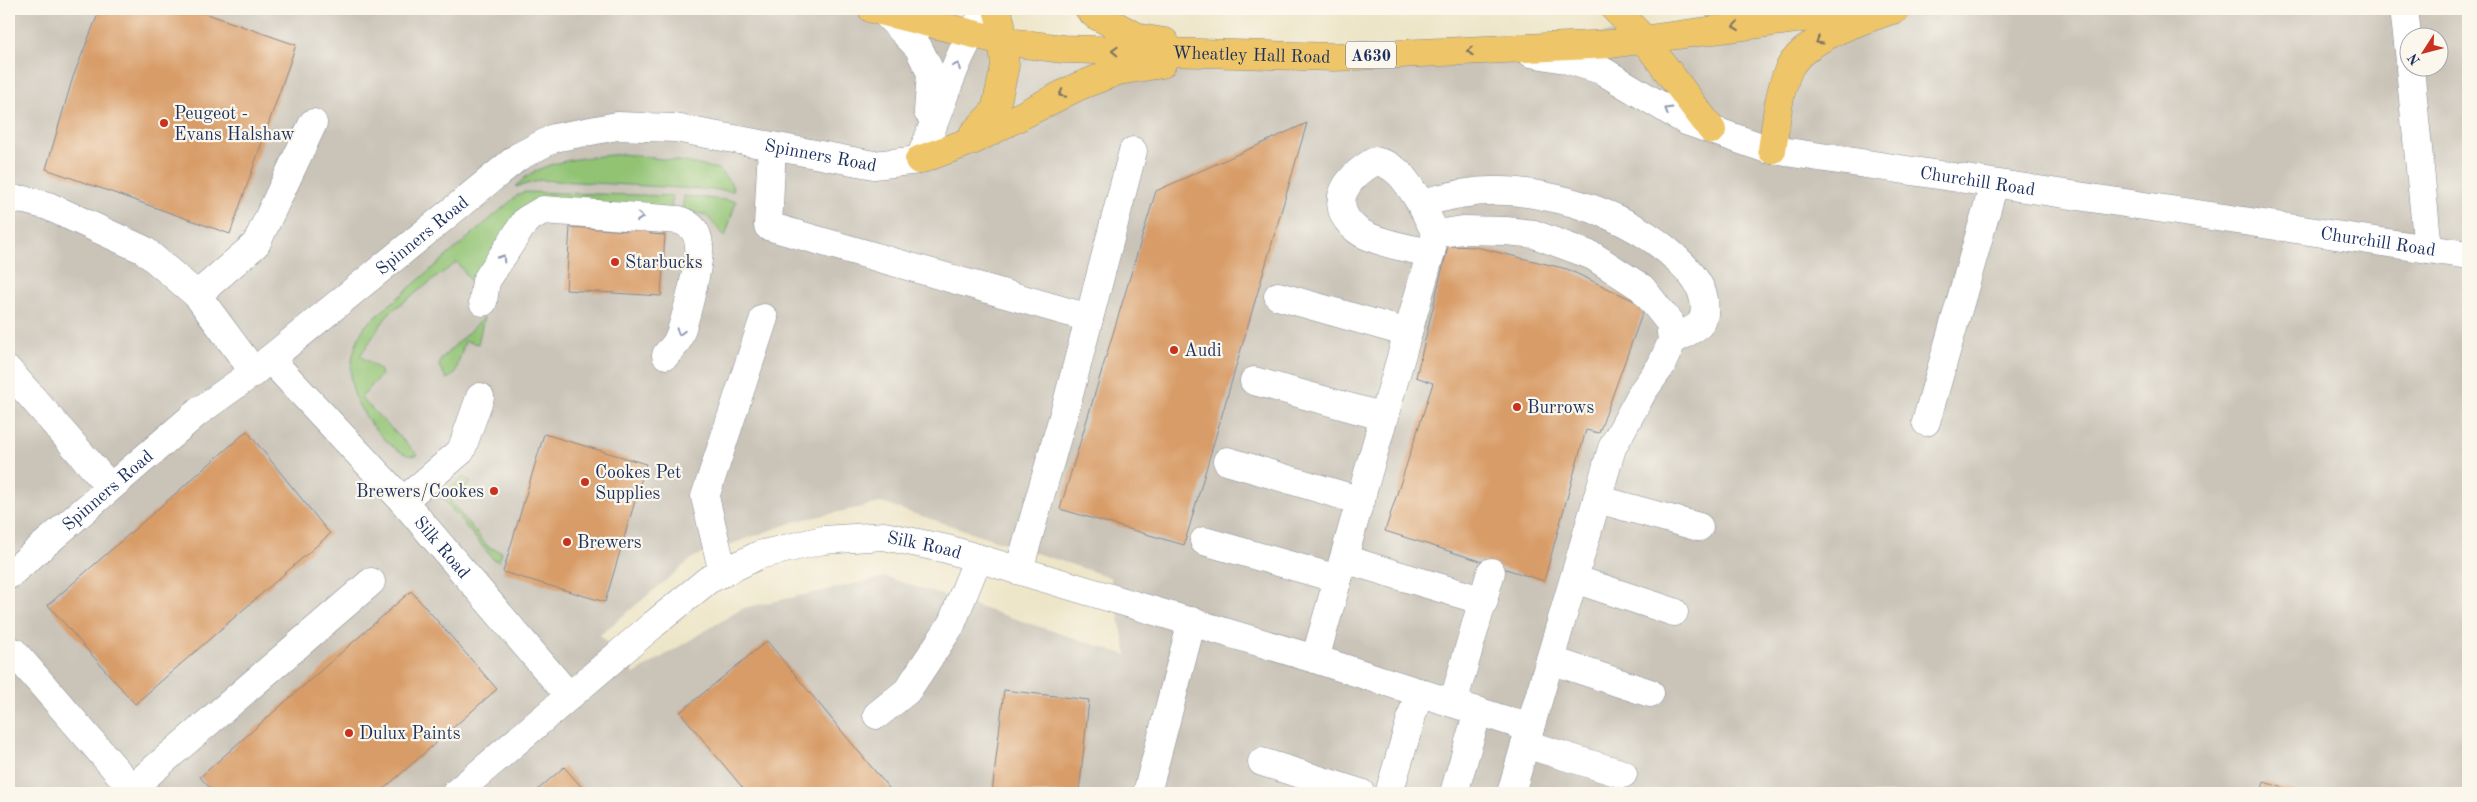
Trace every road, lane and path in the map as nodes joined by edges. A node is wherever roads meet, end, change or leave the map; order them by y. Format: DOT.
graph roads {
  1 [pos="988,9"];
  2 [pos="997,9"];
  3 [pos="1089,9"];
  4 [pos="1615,9"];
  5 [pos="1871,9"];
  6 [pos="1896,9"];
  7 [pos="2404,9"];
  8 [pos="878,10"];
  9 [pos="2406,28"];
  10 [pos="972,34"];
  11 [pos="1644,38"];
  12 [pos="1002,41"];
  13 [pos="1505,49"];
  14 [pos="1228,54"];
  15 [pos="2411,78"];
  16 [pos="313,123"];
  17 [pos="1712,130"];
  18 [pos="964,144"];
  19 [pos="772,146"];
  20 [pos="1772,150"];
  21 [pos="1133,151"];
  22 [pos="919,160"];
  23 [pos="1994,184"];
  24 [pos="9,199"];
  25 [pos="1421,204"];
  26 [pos="1434,244"];
  27 [pos="2428,249"];
  28 [pos="2468,255"];
  29 [pos="197,295"];
  30 [pos="1278,296"];
  31 [pos="483,302"];
  32 [pos="764,318"];
  33 [pos="1089,318"];
  34 [pos="1408,334"];
  35 [pos="1672,341"];
  36 [pos="666,355"];
  37 [pos="262,365"];
  38 [pos="9,371"];
  39 [pos="1254,381"];
  40 [pos="480,397"];
  41 [pos="1384,417"];
  42 [pos="1926,422"];
  43 [pos="1227,461"];
  44 [pos="110,487"];
  45 [pos="1598,499"];
  46 [pos="403,501"];
  47 [pos="1360,501"];
  48 [pos="1699,528"];
  49 [pos="1204,541"];
  50 [pos="978,558"];
  51 [pos="1341,569"];
  52 [pos="1019,570"];
  53 [pos="1491,572"];
  54 [pos="723,573"];
  55 [pos="9,575"];
  56 [pos="1574,579"];
  57 [pos="371,582"];
  58 [pos="1484,601"];
  59 [pos="1674,612"];
  60 [pos="1192,621"];
  61 [pos="14,652"];
  62 [pos="1315,659"];
  63 [pos="1550,660"];
  64 [pos="1419,692"];
  65 [pos="1650,693"];
  66 [pos="569,696"];
  67 [pos="1452,703"];
  68 [pos="1478,711"];
  69 [pos="876,715"];
  70 [pos="1528,736"];
  71 [pos="1262,762"];
  72 [pos="1624,774"];
  73 [pos="134,791"];
  74 [pos="456,793"];
  75 [pos="1148,793"];
  76 [pos="1361,793"];
  77 [pos="1389,793"];
  78 [pos="1454,793"];
  79 [pos="1511,793"];
  1 -- 10 [label="street"];
  2 -- 12 [label="highway"];
  3 -- 14 [label="highway"];
  4 -- 11 [label="highway"];
  5 -- 11 [label="highway, Wheatley Hall Road / A630, one-way"];
  6 -- 20 [label="highway, one-way"];
  7 -- 9 [label="street"];
  8 -- 10 [label="highway, Wheatley Hall Road / A630"];
  8 -- 22 [label="street"];
  10 -- 12 [label="highway, Wheatley Hall Road / A630"];
  22 -- 10 [label="street, one-way"];
  11 -- 13 [label="highway, Wheatley Hall Road / A630"];
  11 -- 17 [label="highway"];
  14 -- 12 [label="highway, Wheatley Hall Road / A630, one-way"];
  12 -- 18 [label="highway"];
  13 -- 14 [label="highway, Wheatley Hall Road / A630, one-way"];
  17 -- 13 [label="street, Churchill Road, one-way"];
  14 -- 18 [label="highway, one-way"];
  15 -- 27 [label="street"];
  16 -- 29 [label="street"];
  17 -- 20 [label="street, Churchill Road"];
  18 -- 22 [label="highway"];
  19 -- 22 [label="street, Spinners Road"];
  19 -- 33 [label="street"];
  19 -- 37 [label="street, Spinners Road"];
  20 -- 23 [label="street, Churchill Road"];
  21 -- 33 [label="street"];
  23 -- 27 [label="street, Churchill Road"];
  23 -- 42 [label="street"];
  24 -- 29 [label="street, Silk Road"];
  25 -- 26 [label="street"];
  25 -- 26 [label="street"];
  25 -- 35 [label="street"];
  26 -- 34 [label="street"];
  26 -- 35 [label="street"];
  27 -- 28 [label="street, Churchill Road"];
  29 -- 37 [label="street, Silk Road"];
  30 -- 34 [label="street"];
  31 -- 36 [label="street, one-way"];
  32 -- 54 [label="street"];
  33 -- 52 [label="street"];
  34 -- 41 [label="street"];
  35 -- 45 [label="street"];
  37 -- 44 [label="street, Spinners Road"];
  37 -- 46 [label="street, Silk Road"];
  38 -- 44 [label="street"];
  39 -- 41 [label="street"];
  40 -- 46 [label="street"];
  41 -- 47 [label="street"];
  43 -- 47 [label="street"];
  44 -- 55 [label="street, Spinners Road"];
  45 -- 48 [label="street"];
  45 -- 56 [label="street"];
  46 -- 66 [label="street, Silk Road"];
  47 -- 51 [label="street"];
  49 -- 51 [label="street"];
  50 -- 52 [label="street, Silk Road"];
  50 -- 54 [label="street, Silk Road"];
  50 -- 69 [label="street"];
  51 -- 58 [label="street"];
  51 -- 62 [label="street"];
  52 -- 60 [label="street, Silk Road"];
  53 -- 58 [label="street"];
  54 -- 66 [label="street, Silk Road"];
  56 -- 59 [label="street"];
  56 -- 63 [label="street"];
  57 -- 73 [label="street"];
  58 -- 67 [label="street"];
  60 -- 62 [label="street, Silk Road"];
  60 -- 75 [label="street"];
  61 -- 73 [label="street"];
  62 -- 64 [label="street, Silk Road"];
  63 -- 65 [label="street"];
  63 -- 70 [label="street"];
  64 -- 67 [label="street, Silk Road"];
  64 -- 77 [label="street"];
  66 -- 74 [label="street, Silk Road"];
  67 -- 68 [label="street, Silk Road"];
  68 -- 70 [label="street, Silk Road"];
  68 -- 78 [label="street"];
  70 -- 72 [label="street, Silk Road"];
  70 -- 79 [label="street"];
  71 -- 76 [label="street"];
}
